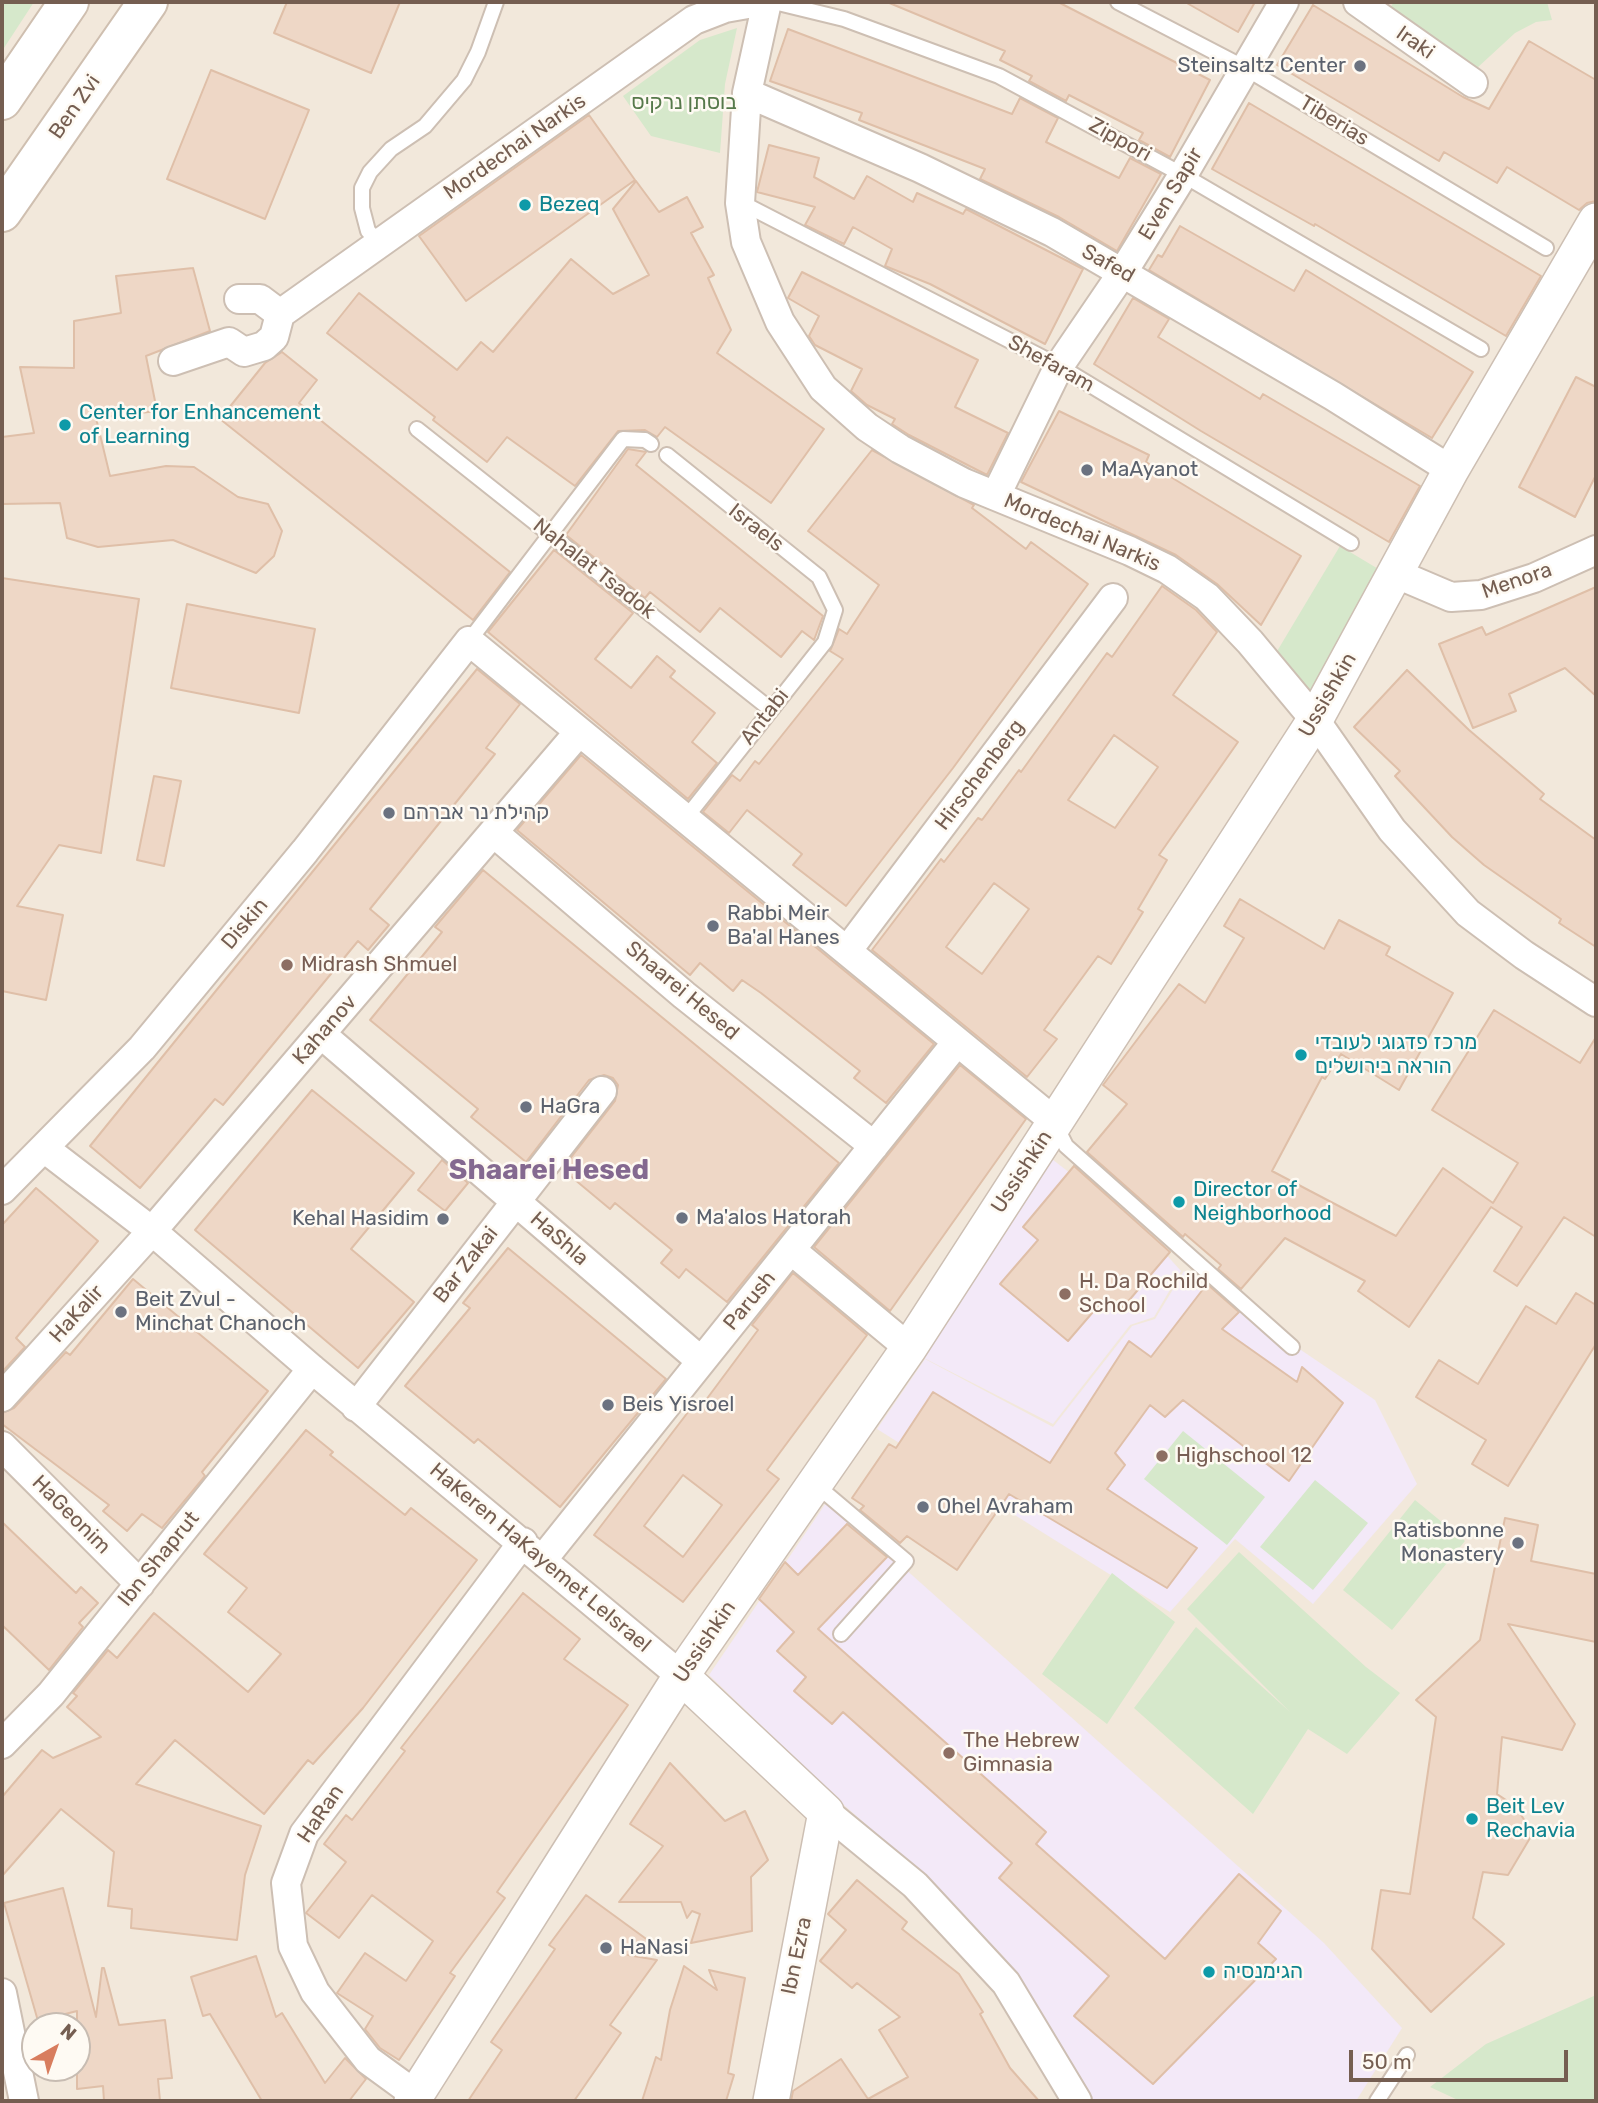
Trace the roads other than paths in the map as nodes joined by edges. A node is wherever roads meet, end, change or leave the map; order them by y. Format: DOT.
graph roads {
  1 [pos="69,2"];
  2 [pos="148,2"];
  3 [pos="496,2"];
  4 [pos="759,2"];
  5 [pos="767,2"];
  6 [pos="774,2"];
  7 [pos="1118,2"];
  8 [pos="1284,2"];
  9 [pos="1358,2"];
  10 [pos="1245,68"];
  11 [pos="1473,83"];
  12 [pos="747,93"];
  13 [pos="2,100"];
  14 [pos="1183,175"];
  15 [pos="740,203"];
  16 [pos="2,212"];
  17 [pos="1596,221"];
  18 [pos="380,243"];
  19 [pos="1546,248"];
  20 [pos="1123,272"];
  21 [pos="239,299"];
  22 [pos="280,314"];
  23 [pos="1481,349"];
  24 [pos="173,362"];
  25 [pos="1059,366"];
  26 [pos="417,429"];
  27 [pos="651,444"];
  28 [pos="667,455"];
  29 [pos="1451,470"];
  30 [pos="996,495"];
  31 [pos="550,534"];
  32 [pos="1351,543"];
  33 [pos="1596,550"];
  34 [pos="1397,574"];
  35 [pos="1113,598"];
  36 [pos="835,610"];
  37 [pos="469,641"];
  38 [pos="770,709"];
  39 [pos="1315,720"];
  40 [pos="579,732"];
  41 [pos="685,819"];
  42 [pos="494,833"];
  43 [pos="847,951"];
  44 [pos="1596,1002"];
  45 [pos="321,1034"];
  46 [pos="957,1042"];
  47 [pos="602,1091"];
  48 [pos="1054,1121"];
  49 [pos="874,1146"];
  50 [pos="44,1148"];
  51 [pos="2,1189"];
  52 [pos="516,1202"];
  53 [pos="152,1231"];
  54 [pos="791,1250"];
  55 [pos="1292,1347"];
  56 [pos="909,1348"];
  57 [pos="702,1361"];
  58 [pos="312,1369"];
  59 [pos="2,1397"];
  60 [pos="356,1407"];
  61 [pos="2,1446"];
  62 [pos="815,1484"];
  63 [pos="533,1551"];
  64 [pos="140,1584"];
  65 [pos="841,1634"];
  66 [pos="681,1676"];
  67 [pos="2,1744"];
  68 [pos="826,1812"];
  69 [pos="2,1993"];
  70 [pos="1407,2055"];
  71 [pos="414,2098"];
  72 [pos="24,2101"];
  73 [pos="771,2101"];
  74 [pos="1077,2101"];
  75 [pos="1377,2101"];
  1 -- 13 [label="main road"];
  2 -- 16 [label="main road, Ben Zvi"];
  3 -- 18 [label="lane"];
  4 -- 18 [label="street, Mordechai Narkis"];
  5 -- 12 [label="street, Mordechai Narkis"];
  6 -- 14 [label="lane, Zippori"];
  7 -- 10 [label="lane, Tiberias"];
  8 -- 10 [label="street, Even Sapir"];
  9 -- 11 [label="street, Iraki"];
  10 -- 14 [label="street, Even Sapir"];
  10 -- 19 [label="lane, Tiberias"];
  12 -- 15 [label="street, Mordechai Narkis"];
  12 -- 20 [label="street, Safed"];
  14 -- 20 [label="street, Even Sapir"];
  14 -- 23 [label="lane, Zippori"];
  15 -- 25 [label="lane, Shefaram"];
  15 -- 30 [label="street, Mordechai Narkis"];
  17 -- 29 [label="street, Ussishkin"];
  18 -- 22 [label="street, Mordechai Narkis"];
  20 -- 25 [label="street, Even Sapir"];
  20 -- 29 [label="street, Safed"];
  21 -- 22 [label="street"];
  22 -- 24 [label="street"];
  25 -- 30 [label="street, Even Sapir"];
  25 -- 32 [label="lane, Shefaram"];
  26 -- 31 [label="lane, Nahalat Tsadok"];
  27 -- 31 [label="lane"];
  28 -- 36 [label="lane, Israels"];
  29 -- 34 [label="street, Ussishkin"];
  30 -- 39 [label="street, Mordechai Narkis"];
  31 -- 37 [label="lane"];
  31 -- 38 [label="lane, Nahalat Tsadok"];
  33 -- 34 [label="street, Menora"];
  34 -- 39 [label="street, Ussishkin"];
  35 -- 43 [label="street, Hirschenberg"];
  36 -- 38 [label="lane, Antabi"];
  37 -- 40 [label="street"];
  37 -- 50 [label="street, Diskin"];
  38 -- 41 [label="lane, Antabi"];
  39 -- 44 [label="street, Mordechai Narkis"];
  39 -- 48 [label="street, Ussishkin"];
  40 -- 41 [label="street"];
  40 -- 42 [label="street, Kahanov"];
  41 -- 43 [label="street"];
  42 -- 45 [label="street, Kahanov"];
  42 -- 49 [label="street, Shaarei Hesed"];
  43 -- 46 [label="street"];
  45 -- 52 [label="street, HaShla"];
  45 -- 53 [label="street, Kahanov"];
  46 -- 48 [label="street"];
  46 -- 49 [label="street, Parush"];
  47 -- 52 [label="street, Bar Zakai"];
  48 -- 55 [label="lane"];
  48 -- 56 [label="street, Ussishkin"];
  49 -- 54 [label="street, Parush"];
  50 -- 51 [label="street, Diskin"];
  50 -- 53 [label="street, HaKeren HaKayemet LeIsrael"];
  52 -- 57 [label="street, HaShla"];
  52 -- 60 [label="street, Bar Zakai"];
  53 -- 58 [label="street, HaKeren HaKayemet LeIsrael"];
  53 -- 59 [label="street, HaKalir"];
  54 -- 56 [label="street"];
  54 -- 57 [label="street, Parush"];
  56 -- 62 [label="street, Ussishkin"];
  57 -- 63 [label="street, Parush"];
  58 -- 60 [label="street, HaKeren HaKayemet LeIsrael"];
  58 -- 64 [label="street, Ibn Shaprut"];
  60 -- 63 [label="street, HaKeren HaKayemet LeIsrael"];
  61 -- 64 [label="street, HaGeonim"];
  62 -- 65 [label="lane"];
  62 -- 66 [label="street, Ussishkin"];
  63 -- 66 [label="street, HaKeren HaKayemet LeIsrael"];
  63 -- 71 [label="street, HaRan"];
  64 -- 67 [label="street, Ibn Shaprut"];
  66 -- 68 [label="street, HaKeren HaKayemet LeIsrael"];
  66 -- 71 [label="street, Ussishkin"];
  68 -- 73 [label="street, Ibn Ezra"];
  68 -- 74 [label="street, HaKeren HaKayemet LeIsrael"];
  69 -- 72 [label="street"];
  70 -- 75 [label="lane"];
}
